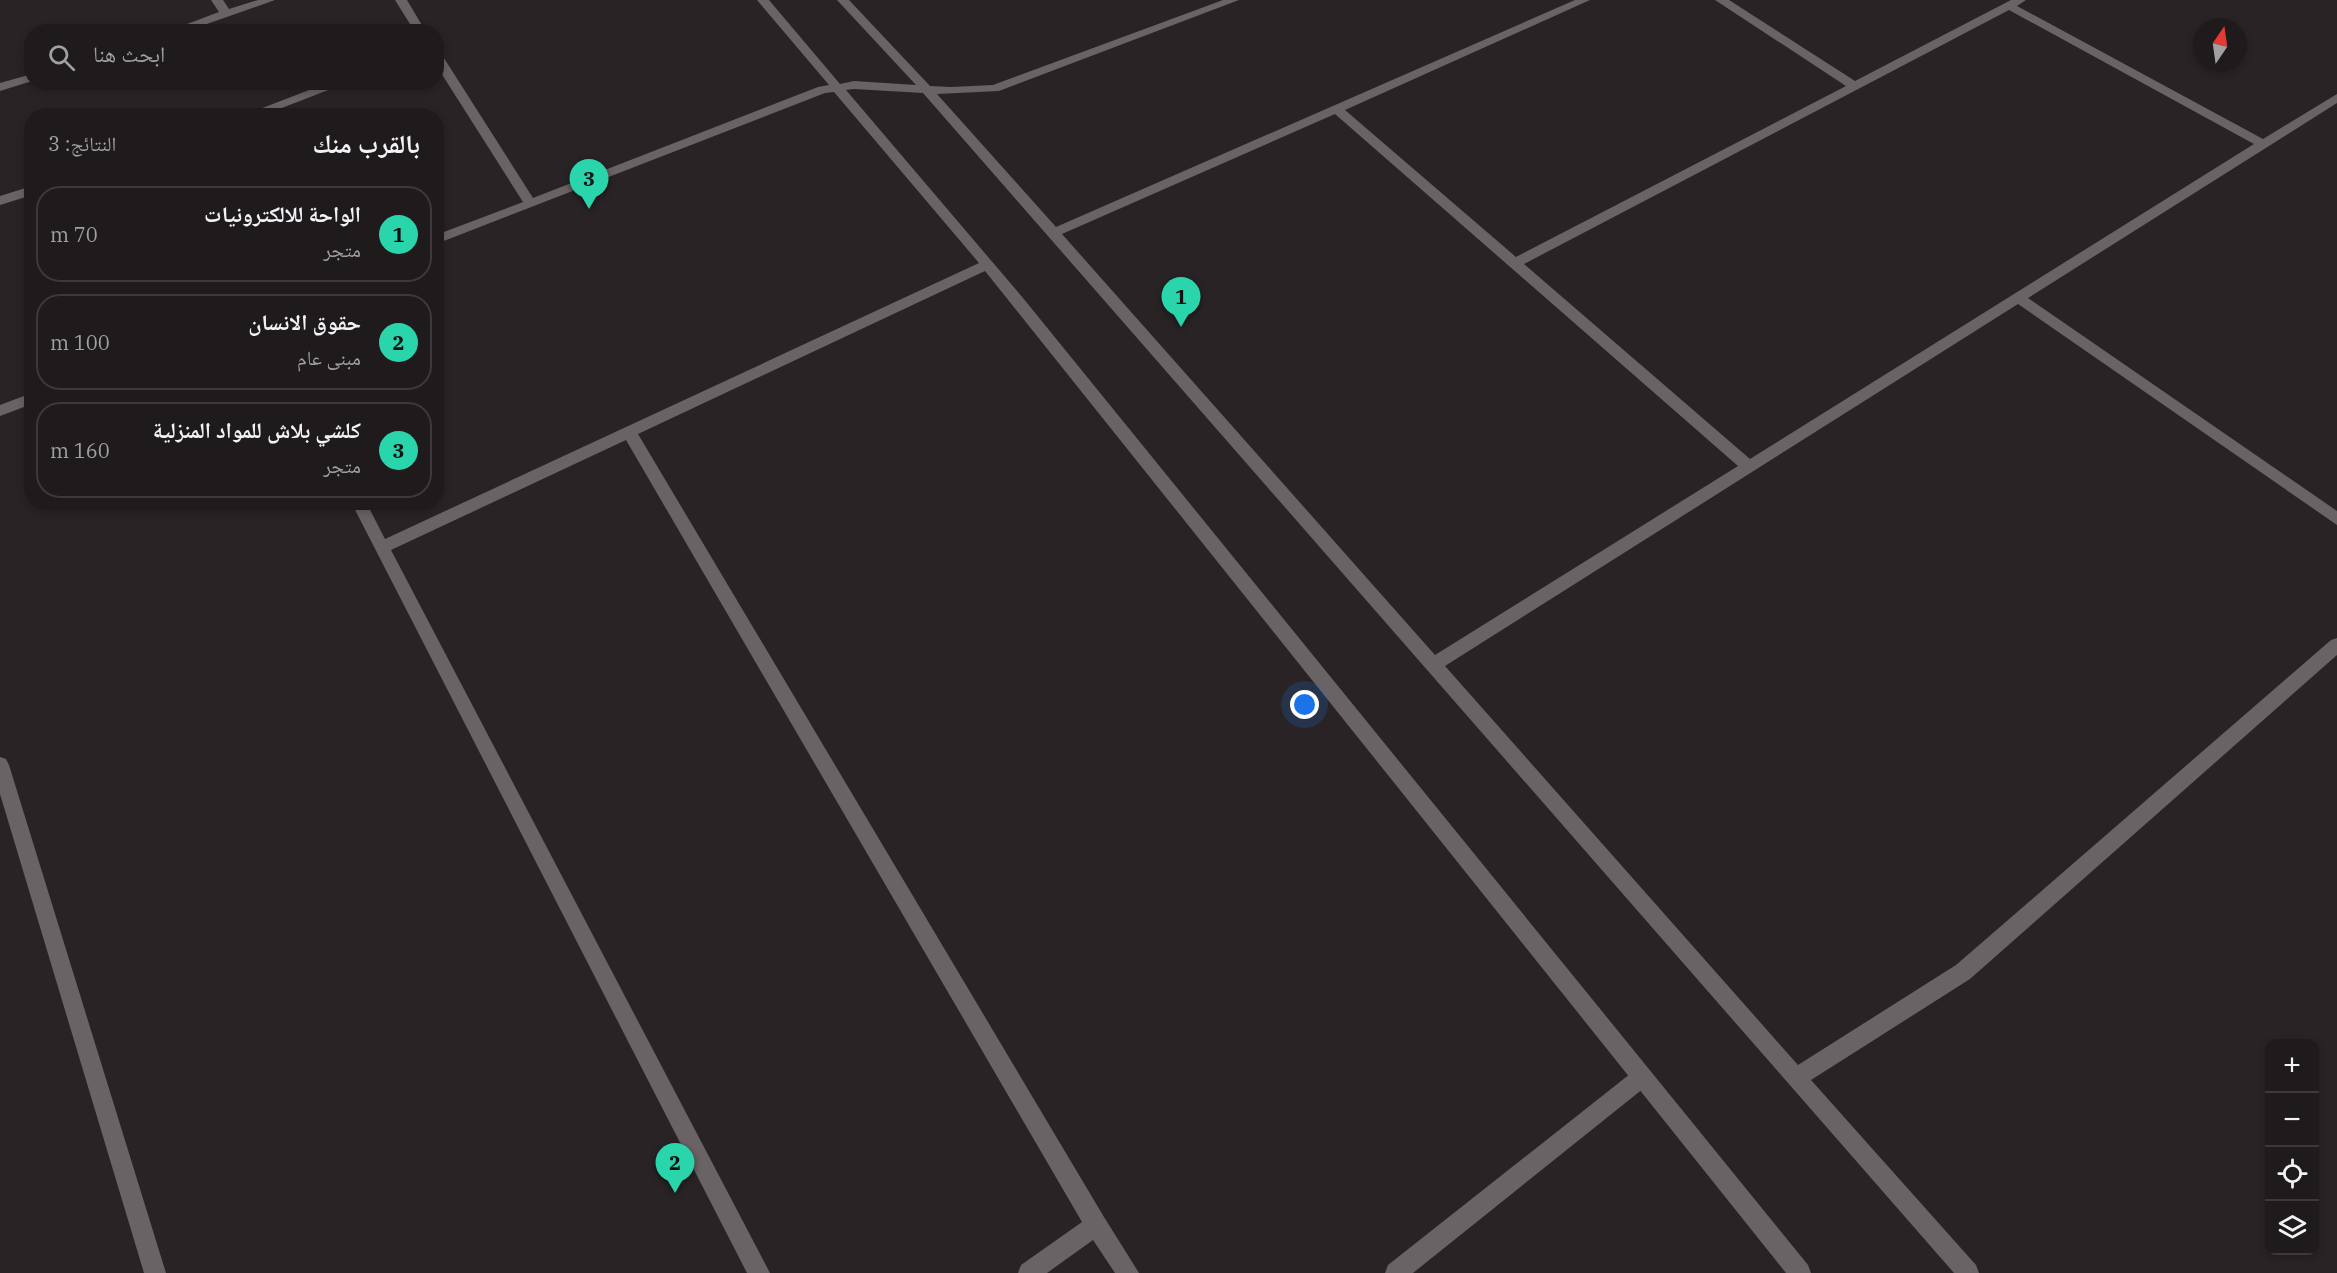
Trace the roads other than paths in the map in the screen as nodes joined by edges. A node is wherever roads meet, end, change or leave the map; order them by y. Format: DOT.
graph roads {
  1 [pos="218,0"];
  2 [pos="268,0"];
  3 [pos="401,0"];
  4 [pos="763,0"];
  5 [pos="843,0"];
  6 [pos="1233,0"];
  7 [pos="1584,0"];
  8 [pos="1721,0"];
  9 [pos="2015,3"];
  10 [pos="226,14"];
  11 [pos="195,24"];
  12 [pos="416,24"];
  13 [pos="444,68"];
  14 [pos="24,80"];
  15 [pos="1855,86"];
  16 [pos="0,87"];
  17 [pos="836,87"];
  18 [pos="926,88"];
  19 [pos="321,90"];
  20 [pos="2337,98"];
  21 [pos="270,108"];
  22 [pos="1337,108"];
  23 [pos="2263,144"];
  24 [pos="24,193"];
  25 [pos="0,201"];
  26 [pos="530,203"];
  27 [pos="1054,233"];
  28 [pos="444,237"];
  29 [pos="1515,263"];
  30 [pos="987,266"];
  31 [pos="2019,298"];
  32 [pos="24,401"];
  33 [pos="0,411"];
  34 [pos="629,432"];
  35 [pos="1749,467"];
  36 [pos="362,510"];
  37 [pos="2337,519"];
  38 [pos="381,548"];
  39 [pos="2337,645"];
  40 [pos="1434,664"];
  41 [pos="0,765"];
  42 [pos="1642,1077"];
  43 [pos="1797,1077"];
  44 [pos="1096,1225"];
  45 [pos="155,1273"];
  46 [pos="759,1273"];
  47 [pos="1029,1273"];
  48 [pos="1128,1273"];
  49 [pos="1396,1273"];
  50 [pos="1800,1273"];
  51 [pos="1968,1273"];
  1 -- 10 [label="street"];
  2 -- 10 [label="street"];
  3 -- 12 [label="street"];
  4 -- 17 [label="street"];
  5 -- 18 [label="street"];
  6 -- 18 [label="street"];
  7 -- 22 [label="street"];
  8 -- 15 [label="street"];
  9 -- 15 [label="street"];
  9 -- 23 [label="street"];
  10 -- 11 [label="street"];
  13 -- 26 [label="street"];
  14 -- 16 [label="street"];
  15 -- 29 [label="street"];
  17 -- 18 [label="street"];
  17 -- 26 [label="street"];
  17 -- 30 [label="street"];
  18 -- 27 [label="street"];
  19 -- 21 [label="street"];
  20 -- 23 [label="street"];
  22 -- 27 [label="street"];
  22 -- 29 [label="street"];
  23 -- 31 [label="street"];
  24 -- 25 [label="street"];
  26 -- 28 [label="street"];
  27 -- 40 [label="street"];
  29 -- 35 [label="street"];
  30 -- 34 [label="street"];
  30 -- 42 [label="street"];
  31 -- 35 [label="street"];
  31 -- 37 [label="street"];
  32 -- 33 [label="street"];
  34 -- 38 [label="street"];
  34 -- 44 [label="street"];
  35 -- 40 [label="street"];
  36 -- 38 [label="street"];
  38 -- 46 [label="street"];
  39 -- 43 [label="street"];
  40 -- 43 [label="street"];
  41 -- 45 [label="street"];
  42 -- 49 [label="street"];
  42 -- 50 [label="street"];
  43 -- 51 [label="street"];
  44 -- 47 [label="street"];
  44 -- 48 [label="street"];
}
